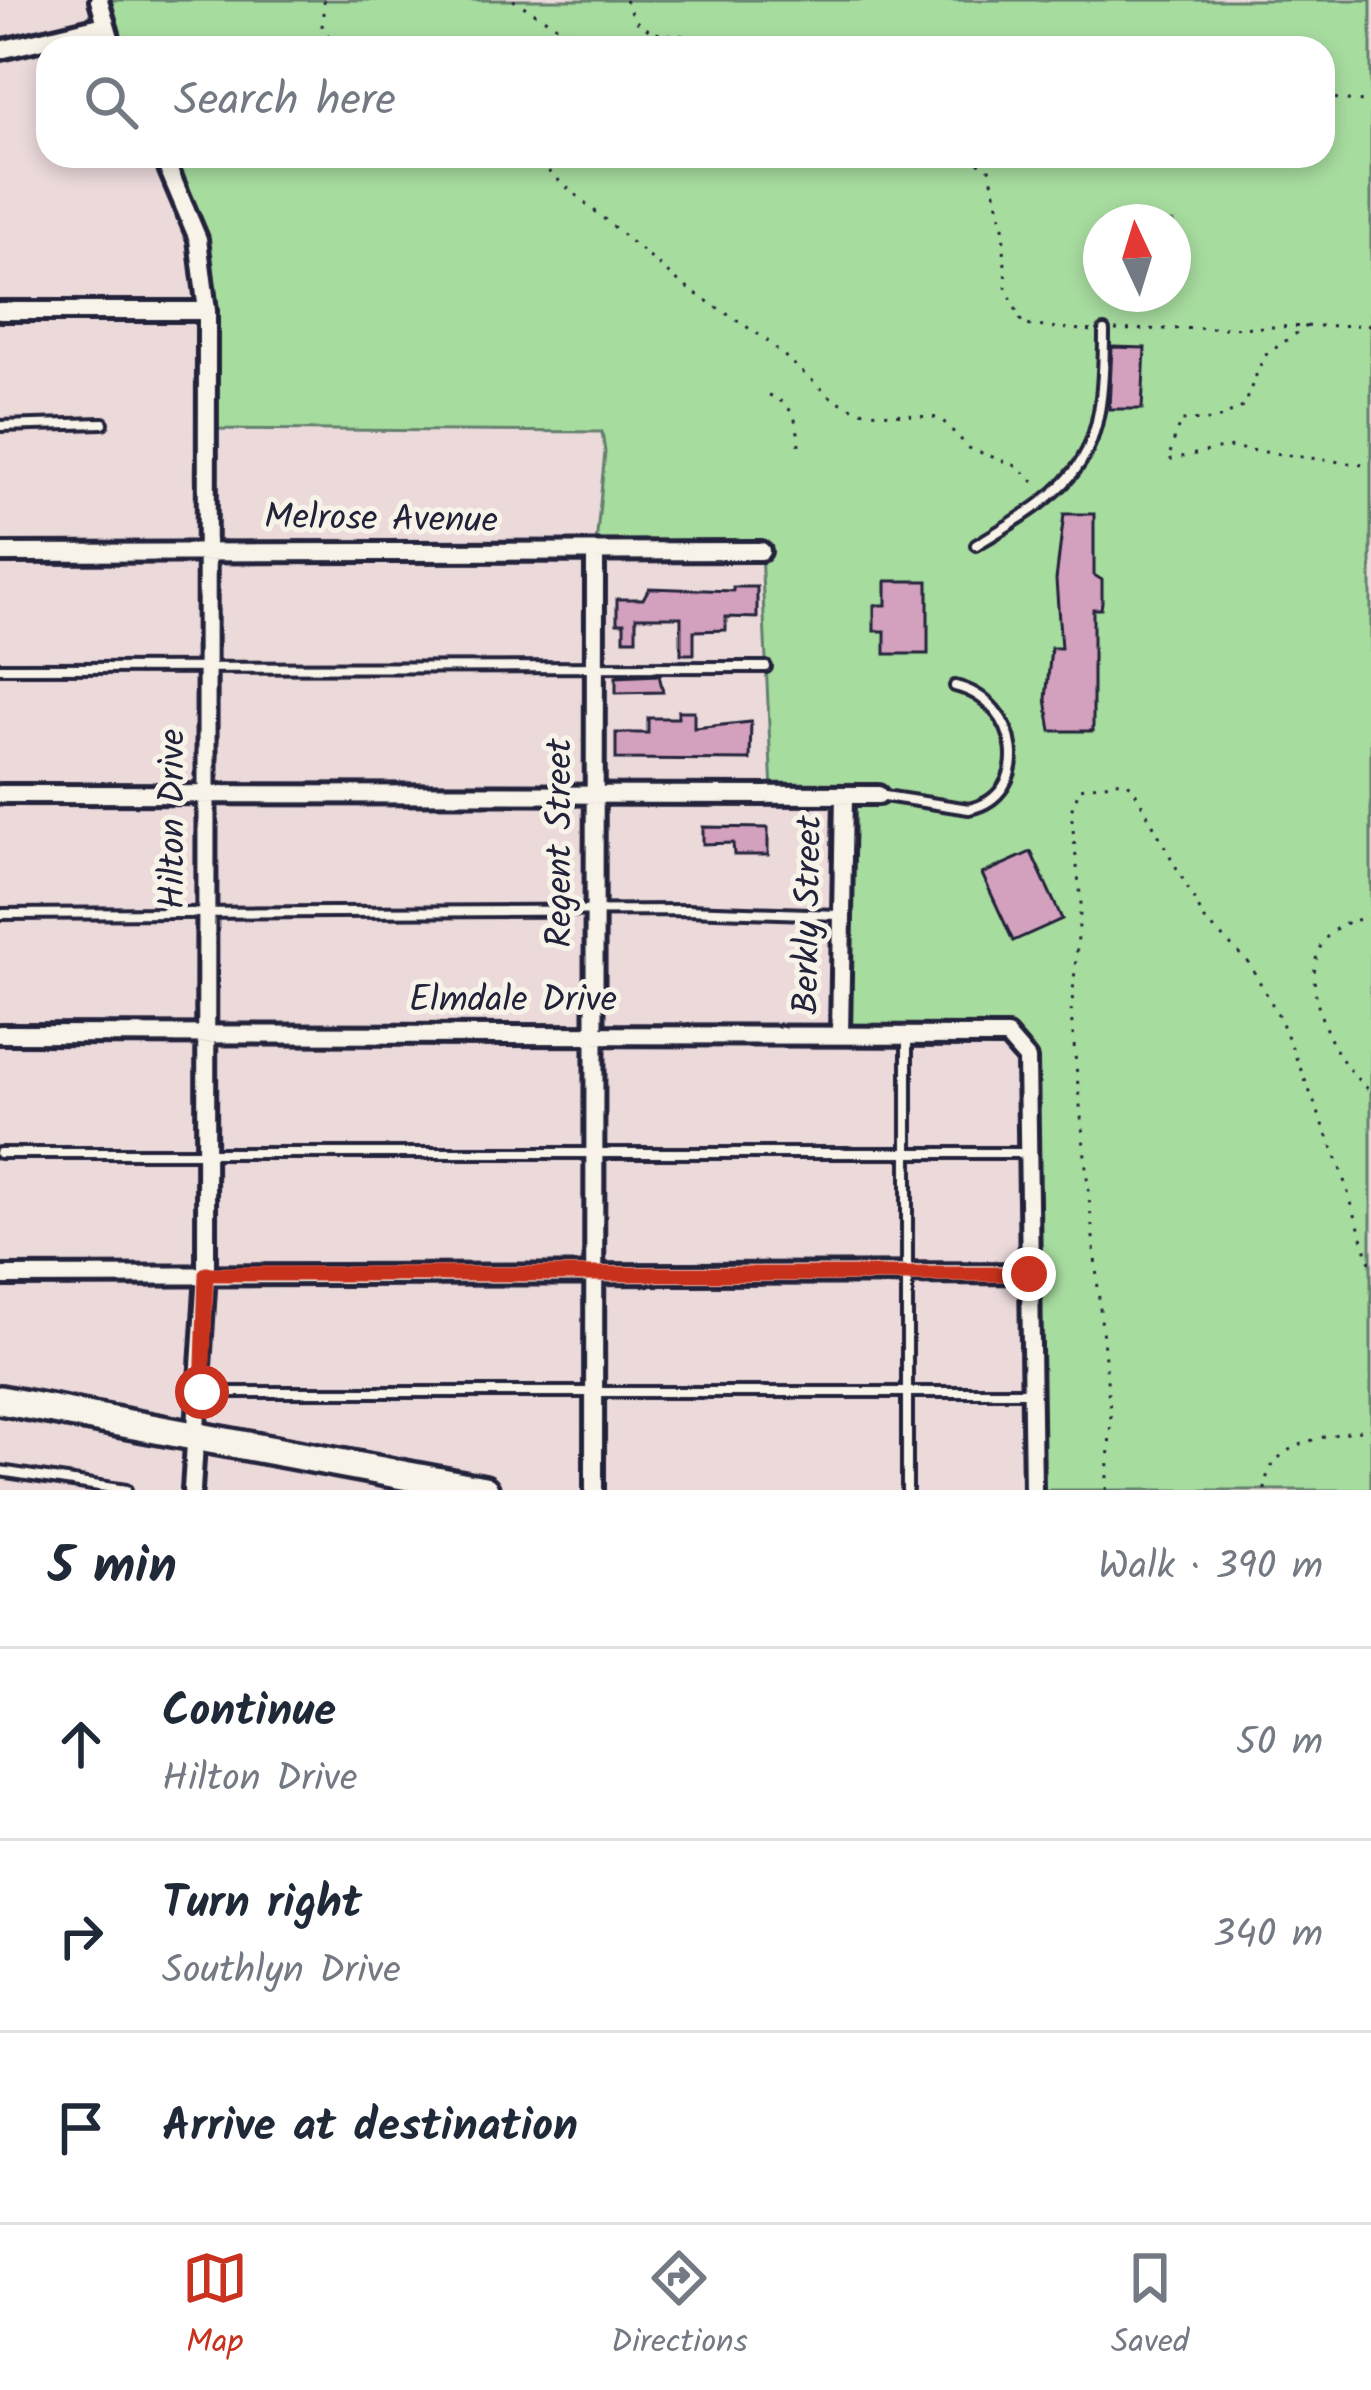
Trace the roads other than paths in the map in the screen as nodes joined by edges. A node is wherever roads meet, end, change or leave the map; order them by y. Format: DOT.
graph roads {
  1 [pos="99,0"];
  2 [pos="105,25"];
  3 [pos="59,36"];
  4 [pos="109,36"];
  5 [pos="36,41"];
  6 [pos="0,50"];
  7 [pos="169,168"];
  8 [pos="0,311"];
  9 [pos="207,311"];
  10 [pos="1104,331"];
  11 [pos="103,423"];
  12 [pos="0,426"];
  13 [pos="976,545"];
  14 [pos="760,550"];
  15 [pos="207,551"];
  16 [pos="0,553"];
  17 [pos="595,555"];
  18 [pos="766,667"];
  19 [pos="0,668"];
  20 [pos="207,669"];
  21 [pos="594,670"];
  22 [pos="955,686"];
  23 [pos="593,791"];
  24 [pos="209,793"];
  25 [pos="0,794"];
  26 [pos="878,795"];
  27 [pos="844,796"];
  28 [pos="207,912"];
  29 [pos="595,912"];
  30 [pos="0,914"];
  31 [pos="840,915"];
  32 [pos="208,1033"];
  33 [pos="0,1034"];
  34 [pos="907,1034"];
  35 [pos="596,1035"];
  36 [pos="840,1035"];
  37 [pos="205,1152"];
  38 [pos="595,1152"];
  39 [pos="0,1153"];
  40 [pos="908,1153"];
  41 [pos="1030,1153"];
  42 [pos="206,1274"];
  43 [pos="594,1274"];
  44 [pos="910,1274"];
  45 [pos="1029,1274"];
  46 [pos="0,1276"];
  47 [pos="596,1391"];
  48 [pos="909,1391"];
  49 [pos="202,1392"];
  50 [pos="1031,1392"];
  51 [pos="0,1400"];
  52 [pos="200,1436"];
  53 [pos="0,1471"];
  54 [pos="126,1490"];
  55 [pos="192,1490"];
  56 [pos="484,1490"];
  57 [pos="594,1490"];
  58 [pos="908,1490"];
  59 [pos="1033,1490"];
  1 -- 2 [label="street"];
  2 -- 3 [label="street"];
  2 -- 4 [label="street"];
  5 -- 6 [label="street"];
  7 -- 9 [label="street, Hilton Drive"];
  8 -- 9 [label="street"];
  9 -- 15 [label="street, Hilton Drive"];
  10 -- 13 [label="lane"];
  11 -- 12 [label="lane"];
  14 -- 17 [label="street, Melrose Avenue"];
  15 -- 16 [label="street, Melrose Avenue"];
  15 -- 17 [label="street, Melrose Avenue"];
  15 -- 20 [label="street, Hilton Drive"];
  17 -- 21 [label="street, Regent Street"];
  18 -- 21 [label="lane"];
  19 -- 20 [label="lane"];
  20 -- 21 [label="lane"];
  20 -- 24 [label="street, Hilton Drive"];
  21 -- 23 [label="street, Regent Street"];
  22 -- 26 [label="lane"];
  23 -- 24 [label="street"];
  23 -- 27 [label="street"];
  23 -- 29 [label="street, Regent Street"];
  24 -- 25 [label="street"];
  24 -- 28 [label="street, Hilton Drive"];
  26 -- 27 [label="street"];
  27 -- 31 [label="street, Berkly Street"];
  28 -- 29 [label="lane"];
  28 -- 30 [label="lane"];
  28 -- 32 [label="street, Hilton Drive"];
  29 -- 31 [label="lane"];
  29 -- 35 [label="street, Regent Street"];
  31 -- 36 [label="street, Berkly Street"];
  32 -- 33 [label="street, Elmdale Drive"];
  32 -- 35 [label="street, Elmdale Drive"];
  32 -- 37 [label="street, Hilton Drive"];
  34 -- 36 [label="street, Elmdale Drive"];
  34 -- 40 [label="lane"];
  34 -- 41 [label="street, Elmdale Drive"];
  35 -- 36 [label="street, Elmdale Drive"];
  35 -- 38 [label="street, Regent Street"];
  37 -- 38 [label="lane"];
  37 -- 39 [label="lane"];
  37 -- 42 [label="street, Hilton Drive"];
  38 -- 40 [label="lane"];
  38 -- 43 [label="street, Regent Street"];
  40 -- 41 [label="lane"];
  40 -- 44 [label="lane"];
  41 -- 45 [label="street"];
  42 -- 43 [label="street"];
  42 -- 46 [label="street"];
  42 -- 49 [label="street, Hilton Drive"];
  43 -- 44 [label="street"];
  43 -- 47 [label="street, Regent Street"];
  44 -- 45 [label="street"];
  44 -- 48 [label="lane"];
  45 -- 50 [label="street"];
  47 -- 48 [label="lane"];
  47 -- 49 [label="lane"];
  47 -- 57 [label="street, Regent Street"];
  48 -- 50 [label="lane"];
  48 -- 58 [label="lane"];
  49 -- 52 [label="street, Hilton Drive"];
  50 -- 59 [label="street"];
  51 -- 52 [label="main road"];
  52 -- 55 [label="street, Hilton Drive"];
  52 -- 56 [label="main road"];
  53 -- 54 [label="lane"];
}
